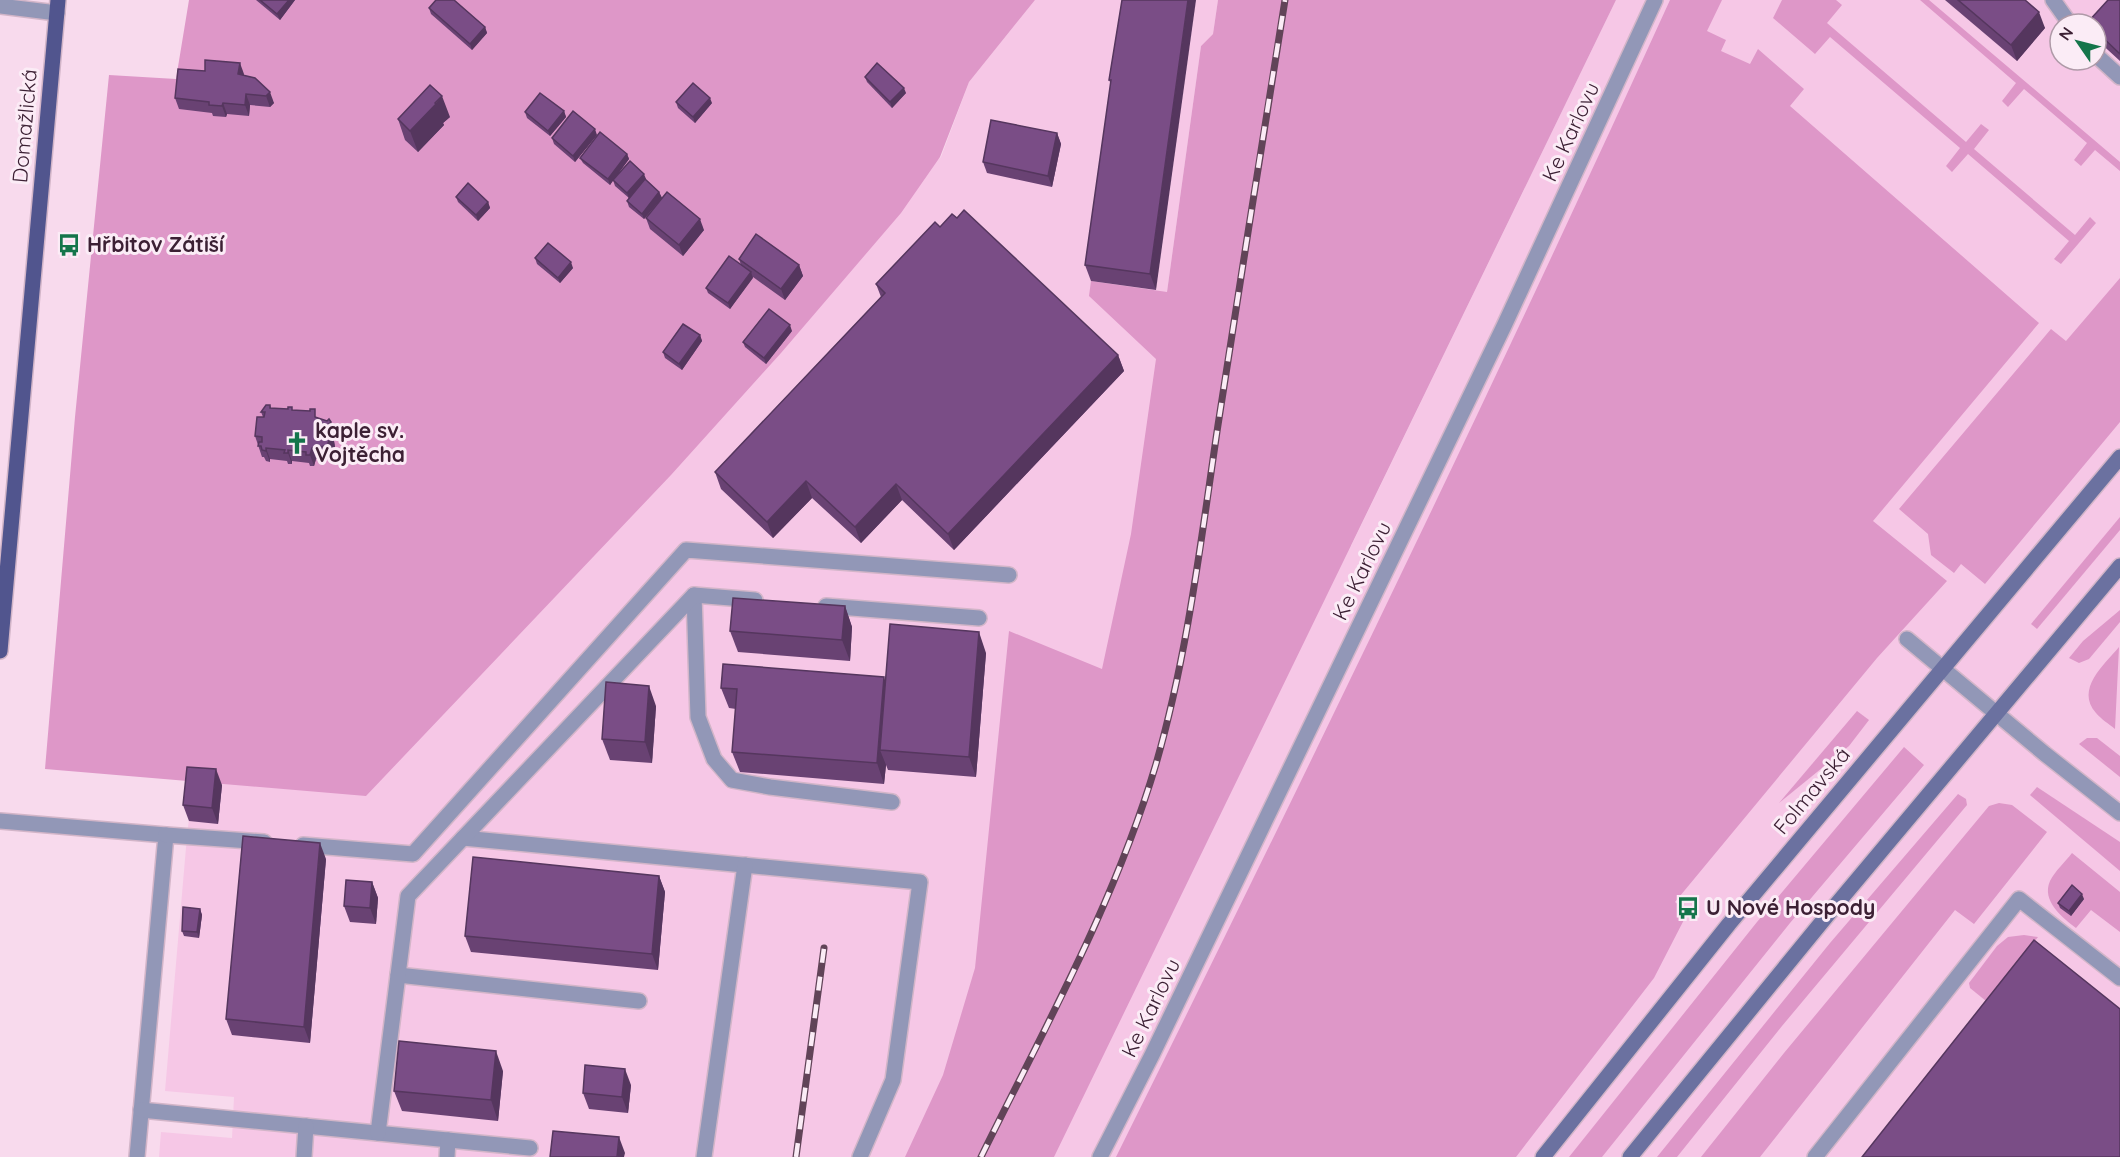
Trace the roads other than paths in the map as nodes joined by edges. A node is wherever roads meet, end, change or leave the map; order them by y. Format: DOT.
graph roads {
  1 [pos="1655,0"];
  2 [pos="0,6"];
  3 [pos="58,7"];
  4 [pos="2108,66"];
  5 [pos="2120,77"];
  6 [pos="2120,458"];
  7 [pos="2120,566"];
  8 [pos="1009,575"];
  9 [pos="694,595"];
  10 [pos="765,601"];
  11 [pos="813,604"];
  12 [pos="979,618"];
  13 [pos="1907,639"];
  14 [pos="0,651"];
  15 [pos="1943,668"];
  16 [pos="1996,713"];
  17 [pos="892,802"];
  18 [pos="2120,813"];
  19 [pos="0,821"];
  20 [pos="166,835"];
  21 [pos="463,838"];
  22 [pos="745,866"];
  23 [pos="398,975"];
  24 [pos="2120,978"];
  25 [pos="639,1002"];
  26 [pos="141,1110"];
  27 [pos="306,1126"];
  28 [pos="378,1133"];
  29 [pos="448,1140"];
  30 [pos="530,1148"];
  31 [pos="137,1157"];
  32 [pos="304,1157"];
  33 [pos="447,1157"];
  34 [pos="704,1157"];
  35 [pos="860,1157"];
  36 [pos="1100,1157"];
  37 [pos="1543,1157"];
  38 [pos="1630,1157"];
  39 [pos="1815,1157"];
  1 -- 36 [label="street, Ke Karlovu"];
  2 -- 3 [label="street"];
  3 -- 14 [label="main road, Domažlická"];
  4 -- 5 [label="street"];
  6 -- 15 [label="main road, Folmavská"];
  7 -- 16 [label="main road"];
  8 -- 20 [label="street"];
  9 -- 10 [label="street"];
  9 -- 17 [label="street"];
  9 -- 21 [label="street"];
  11 -- 12 [label="street"];
  13 -- 15 [label="street"];
  15 -- 16 [label="street"];
  15 -- 37 [label="main road, Folmavská"];
  16 -- 18 [label="street"];
  16 -- 38 [label="main road"];
  19 -- 20 [label="street"];
  20 -- 26 [label="street"];
  21 -- 22 [label="street"];
  21 -- 23 [label="street"];
  22 -- 34 [label="street"];
  22 -- 35 [label="street"];
  23 -- 25 [label="street"];
  23 -- 28 [label="street"];
  24 -- 39 [label="street"];
  26 -- 27 [label="street"];
  26 -- 31 [label="street"];
  27 -- 28 [label="street"];
  27 -- 32 [label="street"];
  28 -- 29 [label="street"];
  29 -- 30 [label="street"];
  29 -- 33 [label="street"];
}
